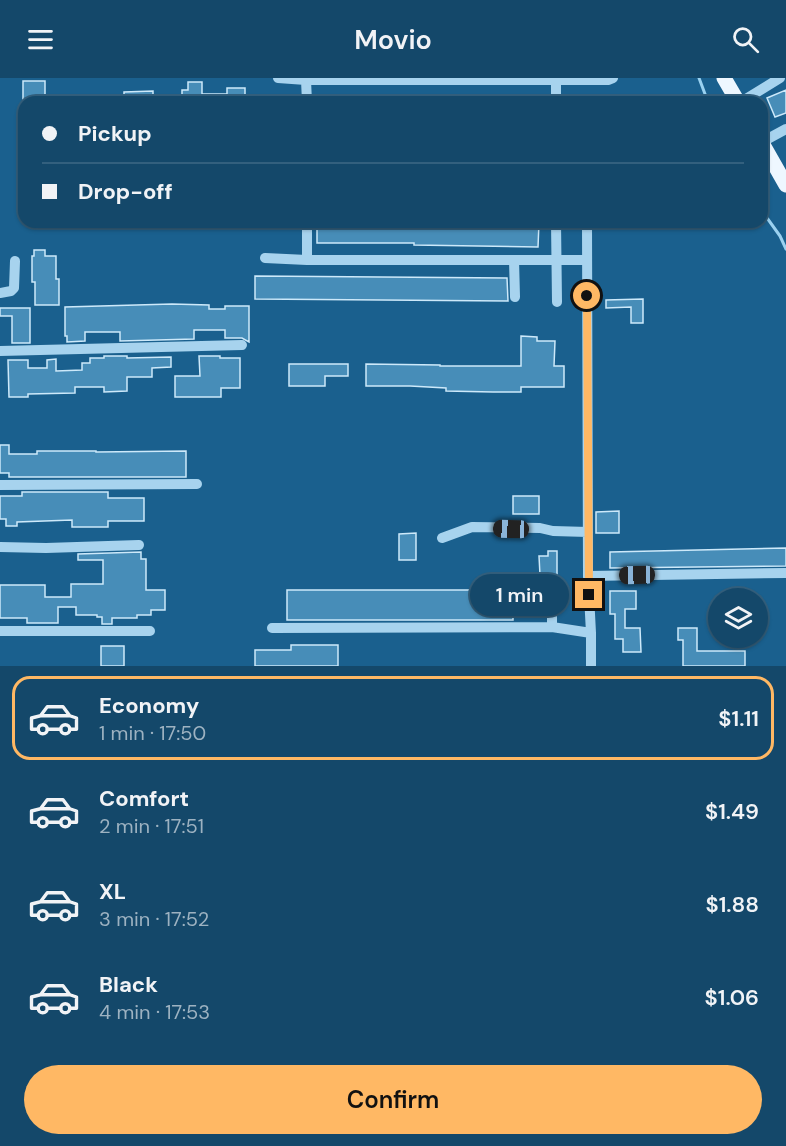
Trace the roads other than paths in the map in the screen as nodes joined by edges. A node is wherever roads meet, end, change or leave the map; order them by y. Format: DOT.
graph roads {
  1 [pos="279,78"];
  2 [pos="613,78"];
  3 [pos="724,78"];
  4 [pos="780,78"];
  5 [pos="556,79"];
  6 [pos="306,80"];
  7 [pos="307,96"];
  8 [pos="556,96"];
  9 [pos="742,96"];
  10 [pos="750,96"];
  11 [pos="783,131"];
  12 [pos="768,139"];
  13 [pos="768,149"];
  14 [pos="786,185"];
  15 [pos="307,228"];
  16 [pos="556,228"];
  17 [pos="587,228"];
  18 [pos="265,258"];
  19 [pos="308,260"];
  20 [pos="514,260"];
  21 [pos="557,260"];
  22 [pos="587,260"];
  23 [pos="15,261"];
  24 [pos="0,293"];
  25 [pos="515,297"];
  26 [pos="557,302"];
  27 [pos="242,345"];
  28 [pos="0,351"];
  29 [pos="197,484"];
  30 [pos="0,485"];
  31 [pos="588,532"];
  32 [pos="442,538"];
  33 [pos="139,545"];
  34 [pos="0,547"];
  35 [pos="786,573"];
  36 [pos="588,576"];
  37 [pos="552,588"];
  38 [pos="552,627"];
  39 [pos="272,628"];
  40 [pos="0,631"];
  41 [pos="150,631"];
  42 [pos="591,633"];
  43 [pos="591,666"];
  1 -- 6 [label="street"];
  2 -- 5 [label="street"];
  3 -- 9 [label="main road"];
  4 -- 10 [label="street"];
  5 -- 6 [label="street"];
  5 -- 8 [label="street"];
  6 -- 7 [label="street"];
  11 -- 12 [label="street"];
  13 -- 14 [label="main road"];
  15 -- 19 [label="street"];
  16 -- 21 [label="street"];
  17 -- 22 [label="street"];
  18 -- 19 [label="street"];
  19 -- 20 [label="street"];
  20 -- 21 [label="street"];
  20 -- 25 [label="street"];
  21 -- 22 [label="street"];
  21 -- 26 [label="street"];
  22 -- 31 [label="street"];
  23 -- 24 [label="street"];
  27 -- 28 [label="street"];
  29 -- 30 [label="street"];
  31 -- 32 [label="street"];
  31 -- 36 [label="street"];
  33 -- 34 [label="street"];
  35 -- 36 [label="street"];
  36 -- 42 [label="street"];
  37 -- 38 [label="street"];
  38 -- 39 [label="street"];
  38 -- 42 [label="street"];
  40 -- 41 [label="street"];
  42 -- 43 [label="street"];
}
